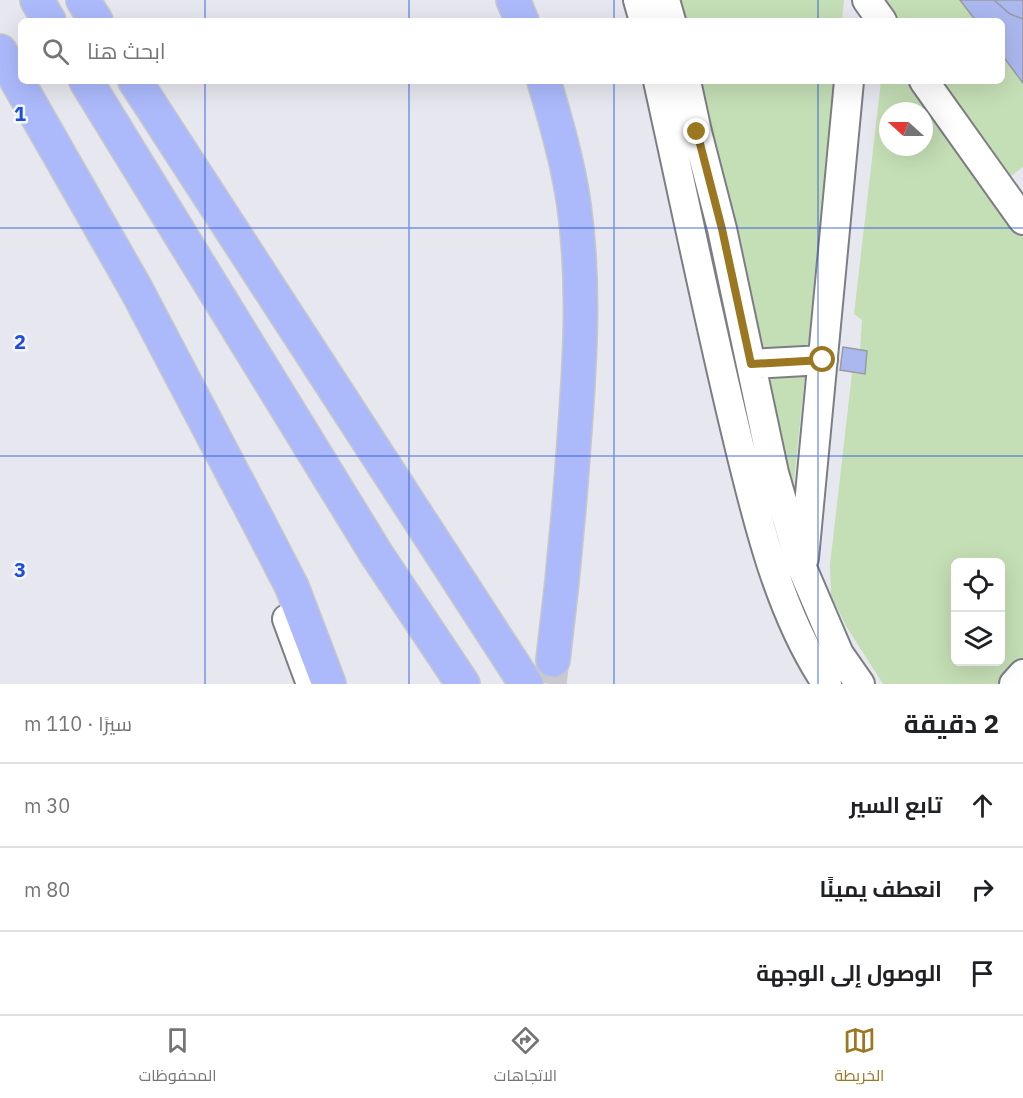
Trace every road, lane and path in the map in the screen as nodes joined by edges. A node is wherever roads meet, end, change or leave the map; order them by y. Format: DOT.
graph roads {
  1 [pos="37,0"];
  2 [pos="82,0"];
  3 [pos="513,0"];
  4 [pos="638,0"];
  5 [pos="665,0"];
  6 [pos="857,0"];
  7 [pos="867,0"];
  8 [pos="48,18"];
  9 [pos="94,18"];
  10 [pos="521,18"];
  11 [pos="644,18"];
  12 [pos="670,18"];
  13 [pos="855,18"];
  14 [pos="880,18"];
  15 [pos="0,51"];
  16 [pos="18,82"];
  17 [pos="19,84"];
  18 [pos="88,84"];
  19 [pos="137,84"];
  20 [pos="545,84"];
  21 [pos="659,84"];
  22 [pos="687,84"];
  23 [pos="849,84"];
  24 [pos="926,84"];
  25 [pos="1023,220"];
  26 [pos="823,360"];
  27 [pos="751,364"];
  28 [pos="260,525"];
  29 [pos="803,572"];
  30 [pos="553,660"];
  31 [pos="1023,674"];
  32 [pos="311,684"];
  33 [pos="329,684"];
  34 [pos="463,684"];
  35 [pos="525,684"];
  36 [pos="827,684"];
  37 [pos="860,684"];
  38 [pos="1014,684"];
  1 -- 8 [label="highway"];
  2 -- 9 [label="highway"];
  3 -- 10 [label="highway"];
  4 -- 11 [label="street"];
  5 -- 12 [label="street"];
  6 -- 13 [label="street"];
  7 -- 14 [label="street"];
  15 -- 16 [label="highway"];
  17 -- 28 [label="highway"];
  18 -- 34 [label="highway"];
  19 -- 35 [label="highway"];
  20 -- 30 [label="highway"];
  21 -- 36 [label="street"];
  22 -- 27 [label="street"];
  23 -- 26 [label="street"];
  24 -- 25 [label="street"];
  26 -- 27 [label="street"];
  26 -- 29 [label="street"];
  27 -- 29 [label="street"];
  28 -- 32 [label="street"];
  28 -- 33 [label="highway"];
  29 -- 37 [label="street"];
  31 -- 38 [label="street"];
}
